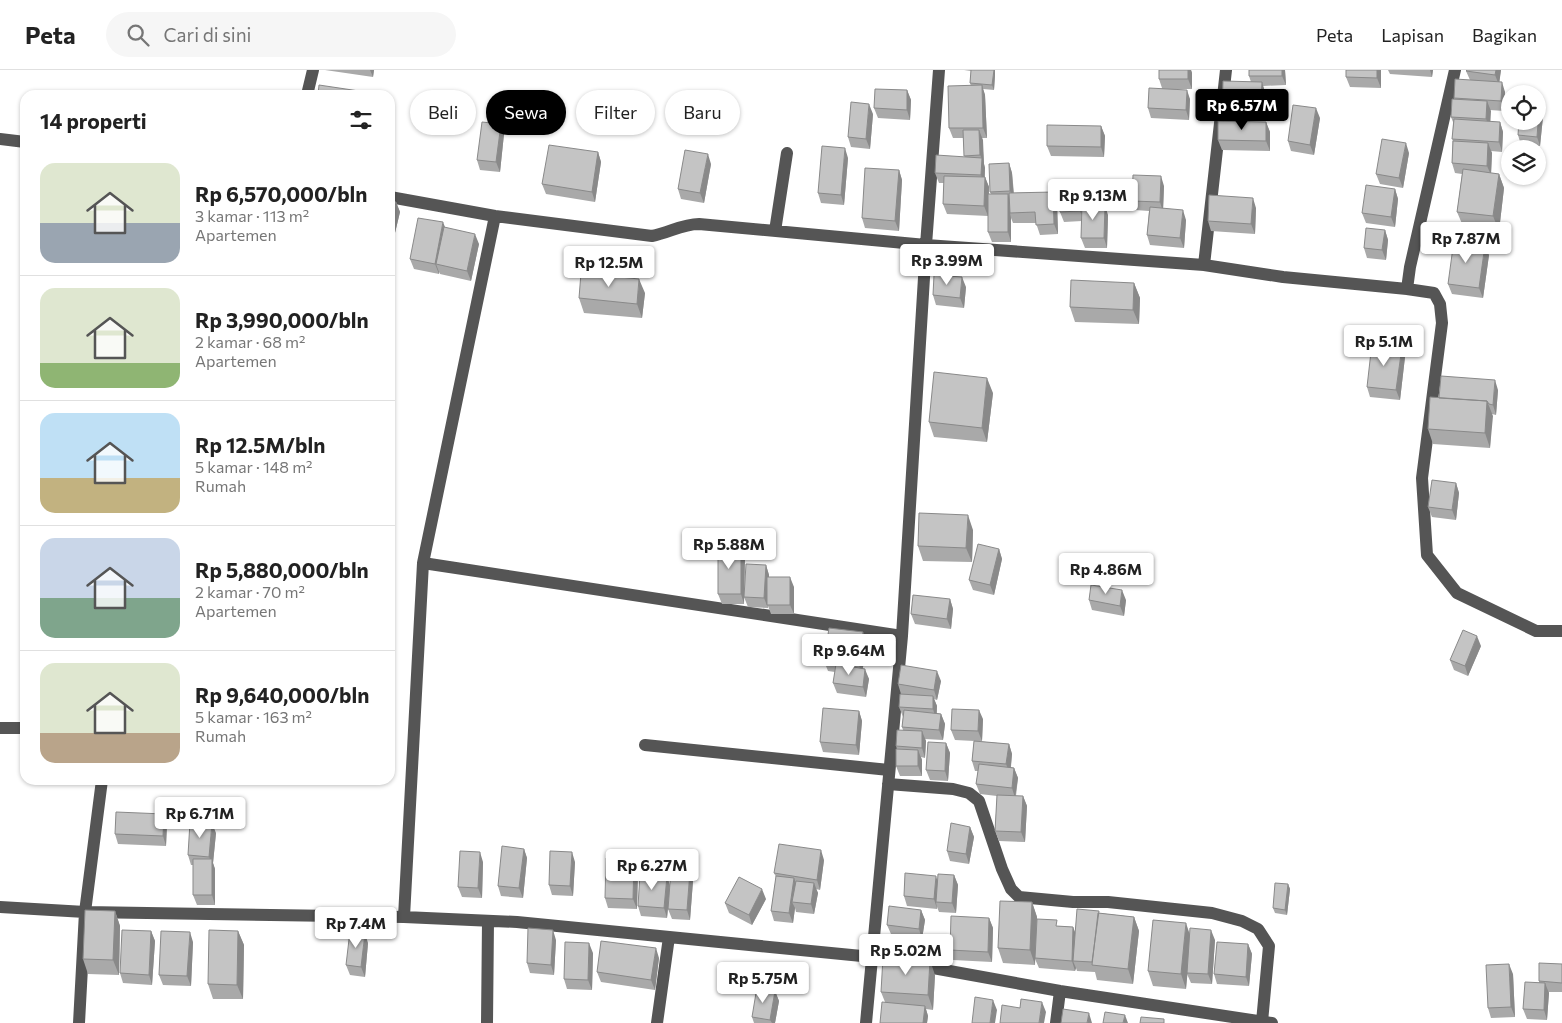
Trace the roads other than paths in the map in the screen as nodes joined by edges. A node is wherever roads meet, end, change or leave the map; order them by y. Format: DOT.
graph roads {
  1 [pos="313,70"];
  2 [pos="939,70"];
  3 [pos="1226,70"];
  4 [pos="1455,70"];
  5 [pos="308,90"];
  6 [pos="0,139"];
  7 [pos="20,141"];
  8 [pos="787,153"];
  9 [pos="395,198"];
  10 [pos="495,216"];
  11 [pos="775,231"];
  12 [pos="926,245"];
  13 [pos="1204,265"];
  14 [pos="1407,289"];
  15 [pos="423,563"];
  16 [pos="1562,631"];
  17 [pos="902,636"];
  18 [pos="0,728"];
  19 [pos="20,728"];
  20 [pos="645,744"];
  21 [pos="889,770"];
  22 [pos="888,784"];
  23 [pos="101,785"];
  24 [pos="0,907"];
  25 [pos="85,912"];
  26 [pos="404,917"];
  27 [pos="488,921"];
  28 [pos="668,937"];
  29 [pos="872,957"];
  30 [pos="1060,991"];
  31 [pos="79,1023"];
  32 [pos="487,1023"];
  33 [pos="657,1023"];
  34 [pos="866,1023"];
  35 [pos="1056,1023"];
  36 [pos="1267,1023"];
  1 -- 5 [label="street"];
  2 -- 12 [label="street"];
  3 -- 13 [label="street"];
  4 -- 14 [label="street"];
  6 -- 7 [label="street"];
  8 -- 11 [label="street"];
  9 -- 10 [label="street"];
  10 -- 11 [label="street"];
  10 -- 15 [label="street"];
  11 -- 12 [label="street"];
  12 -- 13 [label="street"];
  12 -- 17 [label="street"];
  13 -- 14 [label="street"];
  14 -- 16 [label="street"];
  15 -- 17 [label="street"];
  15 -- 26 [label="street"];
  17 -- 21 [label="street"];
  18 -- 19 [label="street"];
  20 -- 21 [label="street"];
  21 -- 22 [label="street"];
  22 -- 29 [label="street"];
  22 -- 36 [label="street"];
  23 -- 25 [label="street"];
  24 -- 25 [label="street"];
  25 -- 26 [label="street"];
  25 -- 31 [label="street"];
  26 -- 27 [label="street"];
  27 -- 28 [label="street"];
  27 -- 32 [label="street"];
  28 -- 29 [label="street"];
  28 -- 33 [label="street"];
  29 -- 30 [label="street"];
  29 -- 34 [label="street"];
  30 -- 35 [label="street"];
  30 -- 36 [label="street"];
}
